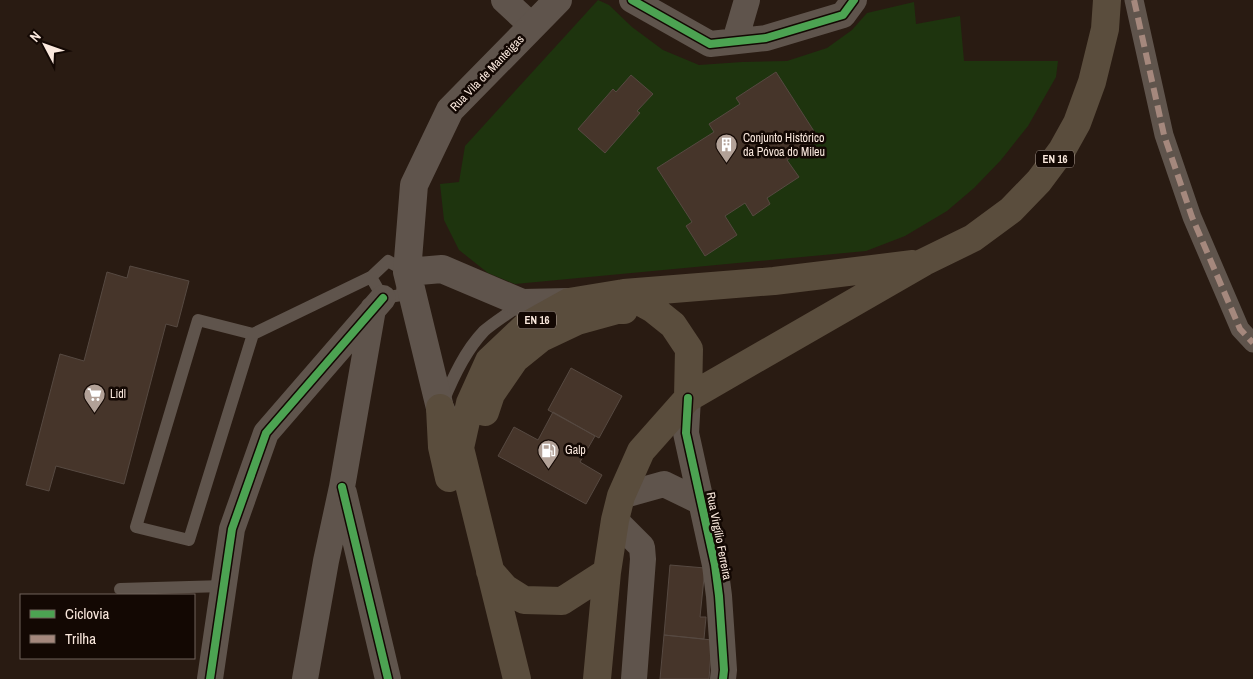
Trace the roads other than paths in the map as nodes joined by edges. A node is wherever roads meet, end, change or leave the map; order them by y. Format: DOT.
graph roads {
  1 [pos="504,0"];
  2 [pos="558,0"];
  3 [pos="632,0"];
  4 [pos="747,0"];
  5 [pos="854,0"];
  6 [pos="1107,0"];
  7 [pos="1134,0"];
  8 [pos="532,26"];
  9 [pos="735,41"];
  10 [pos="924,262"];
  11 [pos="407,272"];
  12 [pos="624,293"];
  13 [pos="376,294"];
  14 [pos="569,302"];
  15 [pos="522,303"];
  16 [pos="653,309"];
  17 [pos="254,334"];
  18 [pos="1253,343"];
  19 [pos="688,398"];
  20 [pos="440,408"];
  21 [pos="460,448"];
  22 [pos="468,479"];
  23 [pos="342,487"];
  24 [pos="701,502"];
  25 [pos="618,508"];
  26 [pos="490,571"];
  27 [pos="607,572"];
  28 [pos="224,586"];
  29 [pos="120,589"];
  30 [pos="210,679"];
  31 [pos="305,679"];
  32 [pos="388,679"];
  33 [pos="501,679"];
  34 [pos="517,679"];
  35 [pos="597,679"];
  36 [pos="634,679"];
  37 [pos="723,679"];
  1 -- 8 [label="street"];
  2 -- 8 [label="main road, Rua Vila de Manteigas"];
  3 -- 9 [label="street"];
  4 -- 9 [label="street"];
  5 -- 9 [label="street"];
  6 -- 10 [label="main road, EN 16"];
  7 -- 18 [label="street"];
  8 -- 11 [label="main road, Rua Vila de Manteigas"];
  10 -- 12 [label="main road, EN 16"];
  10 -- 19 [label="main road, EN 16"];
  11 -- 13 [label="lane"];
  11 -- 13 [label="lane"];
  11 -- 15 [label="main road"];
  11 -- 20 [label="main road, Rua Vila de Manteigas"];
  12 -- 14 [label="main road, EN 16"];
  12 -- 16 [label="main road"];
  13 -- 17 [label="lane"];
  13 -- 23 [label="street"];
  13 -- 28 [label="street"];
  14 -- 15 [label="main road"];
  14 -- 21 [label="main road, EN 16"];
  15 -- 20 [label="lane"];
  16 -- 19 [label="main road"];
  16 -- 22 [label="main road, EN 16"];
  17 -- 17 [label="lane"];
  19 -- 24 [label="street, Rua Virgílio Ferreira"];
  19 -- 25 [label="main road, EN 16"];
  20 -- 21 [label="main road, Rua Vila de Manteigas"];
  20 -- 33 [label="main road"];
  21 -- 22 [label="main road, EN 16"];
  22 -- 26 [label="main road, EN 16"];
  23 -- 31 [label="street"];
  23 -- 32 [label="street"];
  24 -- 25 [label="street, Rua Virgílio Ferreira"];
  24 -- 37 [label="street, Rua Virgílio Ferreira"];
  25 -- 27 [label="main road, EN 16"];
  25 -- 36 [label="street"];
  26 -- 27 [label="main road"];
  26 -- 34 [label="main road, EN 16"];
  27 -- 35 [label="main road, EN 16"];
  28 -- 29 [label="lane"];
  28 -- 30 [label="street"];
}
